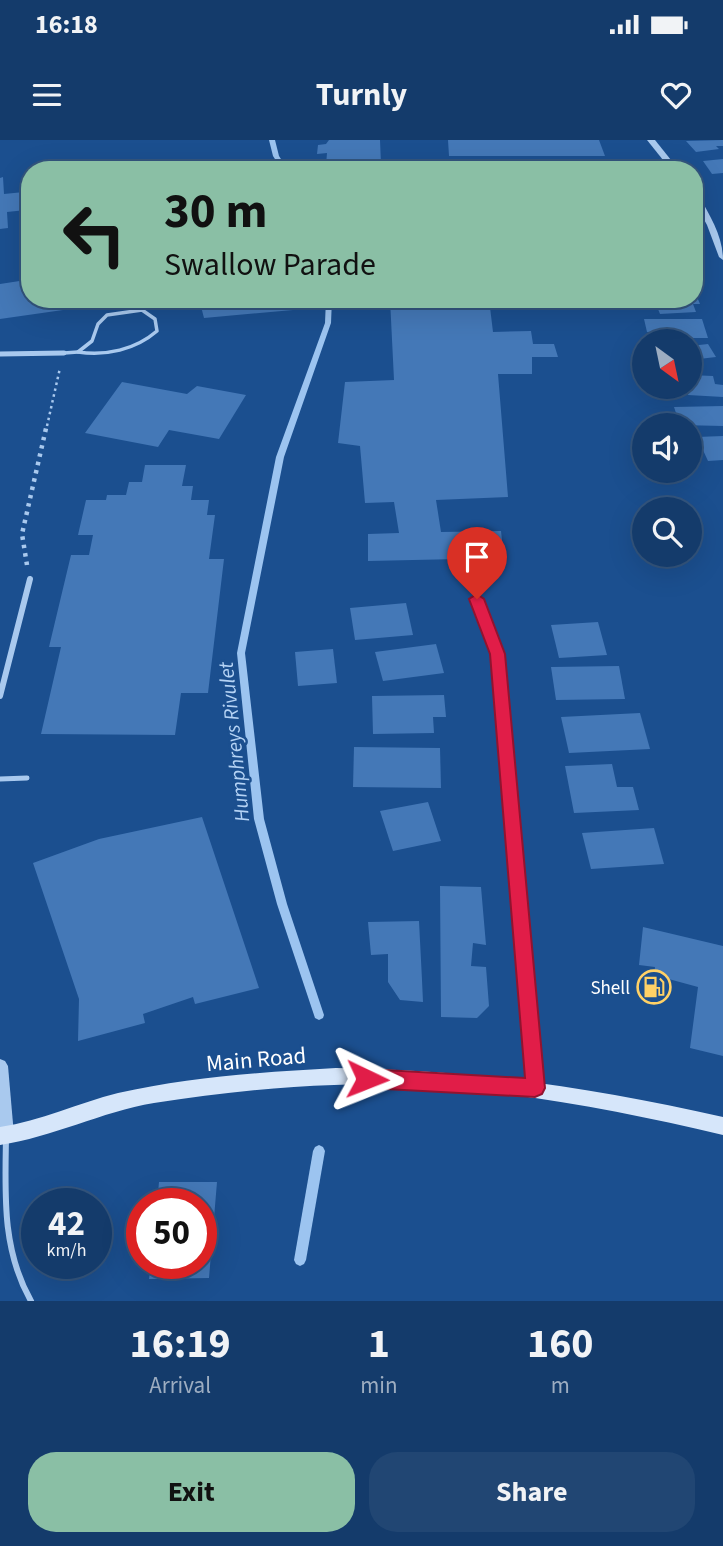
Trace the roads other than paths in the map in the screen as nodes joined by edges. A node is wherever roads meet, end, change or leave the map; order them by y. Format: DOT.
graph roads {
  1 [pos="652,140"];
  2 [pos="668,161"];
  3 [pos="703,210"];
  4 [pos="723,257"];
  5 [pos="78,352"];
  6 [pos="64,353"];
  7 [pos="0,354"];
  8 [pos="30,579"];
  9 [pos="477,599"];
  10 [pos="0,696"];
  11 [pos="27,778"];
  12 [pos="0,779"];
  13 [pos="0,1066"];
  14 [pos="535,1088"];
  15 [pos="723,1126"];
  16 [pos="2,1136"];
  17 [pos="32,1301"];
  1 -- 2 [label="street"];
  3 -- 4 [label="street"];
  5 -- 5 [label="lane"];
  5 -- 6 [label="lane"];
  6 -- 7 [label="street"];
  8 -- 10 [label="street"];
  9 -- 14 [label="street"];
  11 -- 12 [label="lane"];
  13 -- 16 [label="street"];
  14 -- 15 [label="main road, Main Road"];
  14 -- 16 [label="main road, Main Road"];
  16 -- 17 [label="lane"];
}
